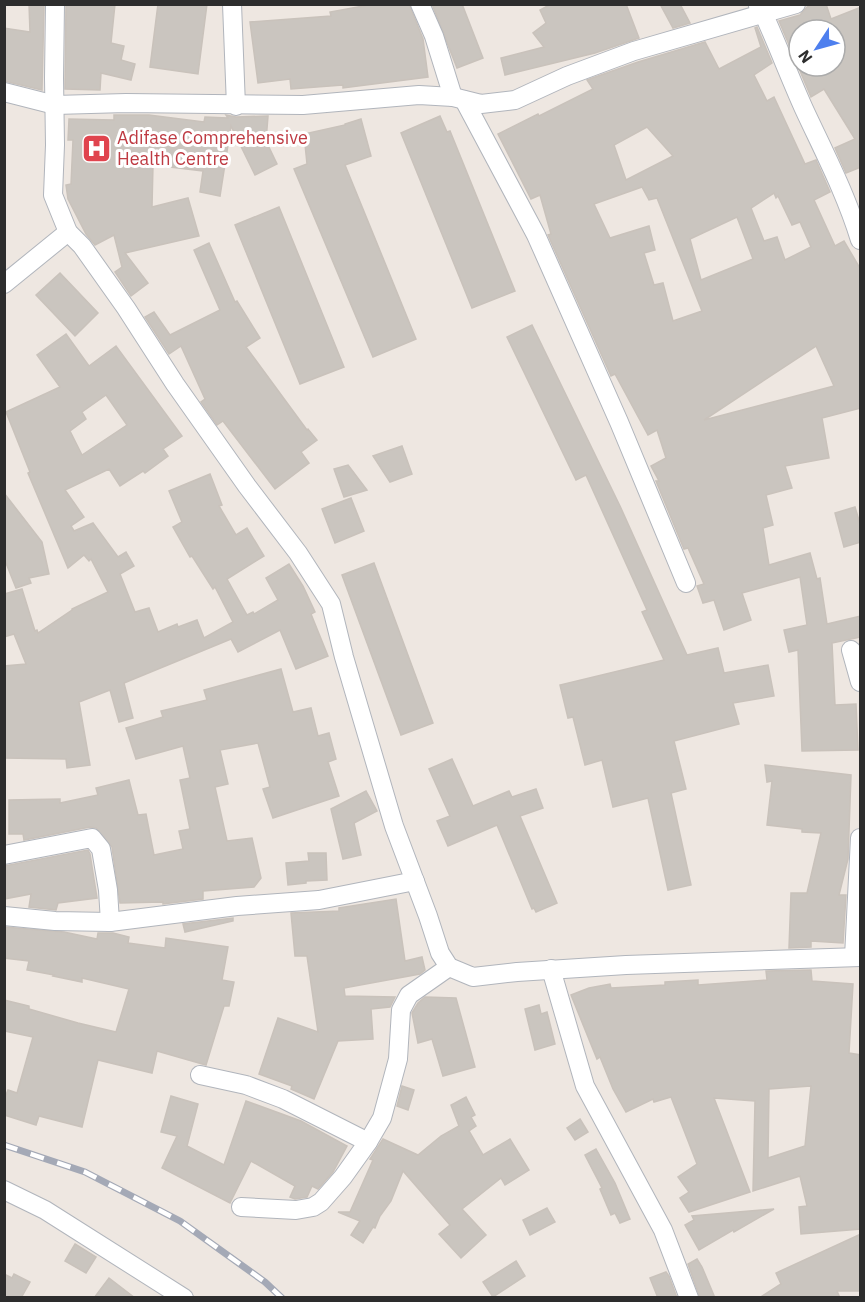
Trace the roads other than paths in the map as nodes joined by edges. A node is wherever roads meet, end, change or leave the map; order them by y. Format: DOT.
graph roads {
  1 [pos="55,4"];
  2 [pos="232,4"];
  3 [pos="420,4"];
  4 [pos="796,4"];
  5 [pos="761,10"];
  6 [pos="4,92"];
  7 [pos="459,99"];
  8 [pos="55,105"];
  9 [pos="236,106"];
  10 [pos="68,232"];
  11 [pos="861,240"];
  12 [pos="4,284"];
  13 [pos="686,583"];
  14 [pos="851,650"];
  15 [pos="861,682"];
  16 [pos="861,838"];
  17 [pos="4,855"];
  18 [pos="415,881"];
  19 [pos="4,916"];
  20 [pos="110,922"];
  21 [pos="857,957"];
  22 [pos="449,967"];
  23 [pos="551,969"];
  24 [pos="200,1075"];
  25 [pos="368,1142"];
  26 [pos="4,1190"];
  27 [pos="241,1207"];
  28 [pos="184,1298"];
  29 [pos="689,1298"];
  1 -- 8 [label="street"];
  2 -- 9 [label="street"];
  3 -- 7 [label="street"];
  4 -- 5 [label="street"];
  5 -- 7 [label="street"];
  5 -- 11 [label="street"];
  6 -- 8 [label="street"];
  7 -- 9 [label="street"];
  7 -- 13 [label="street"];
  8 -- 9 [label="street"];
  8 -- 10 [label="street"];
  10 -- 12 [label="street"];
  10 -- 18 [label="street"];
  14 -- 15 [label="street"];
  16 -- 21 [label="street"];
  17 -- 20 [label="street"];
  18 -- 20 [label="street"];
  18 -- 22 [label="street"];
  19 -- 20 [label="street"];
  21 -- 23 [label="street"];
  22 -- 23 [label="street"];
  22 -- 25 [label="street"];
  23 -- 29 [label="street"];
  24 -- 25 [label="street"];
  25 -- 27 [label="street"];
  26 -- 28 [label="street"];
}
